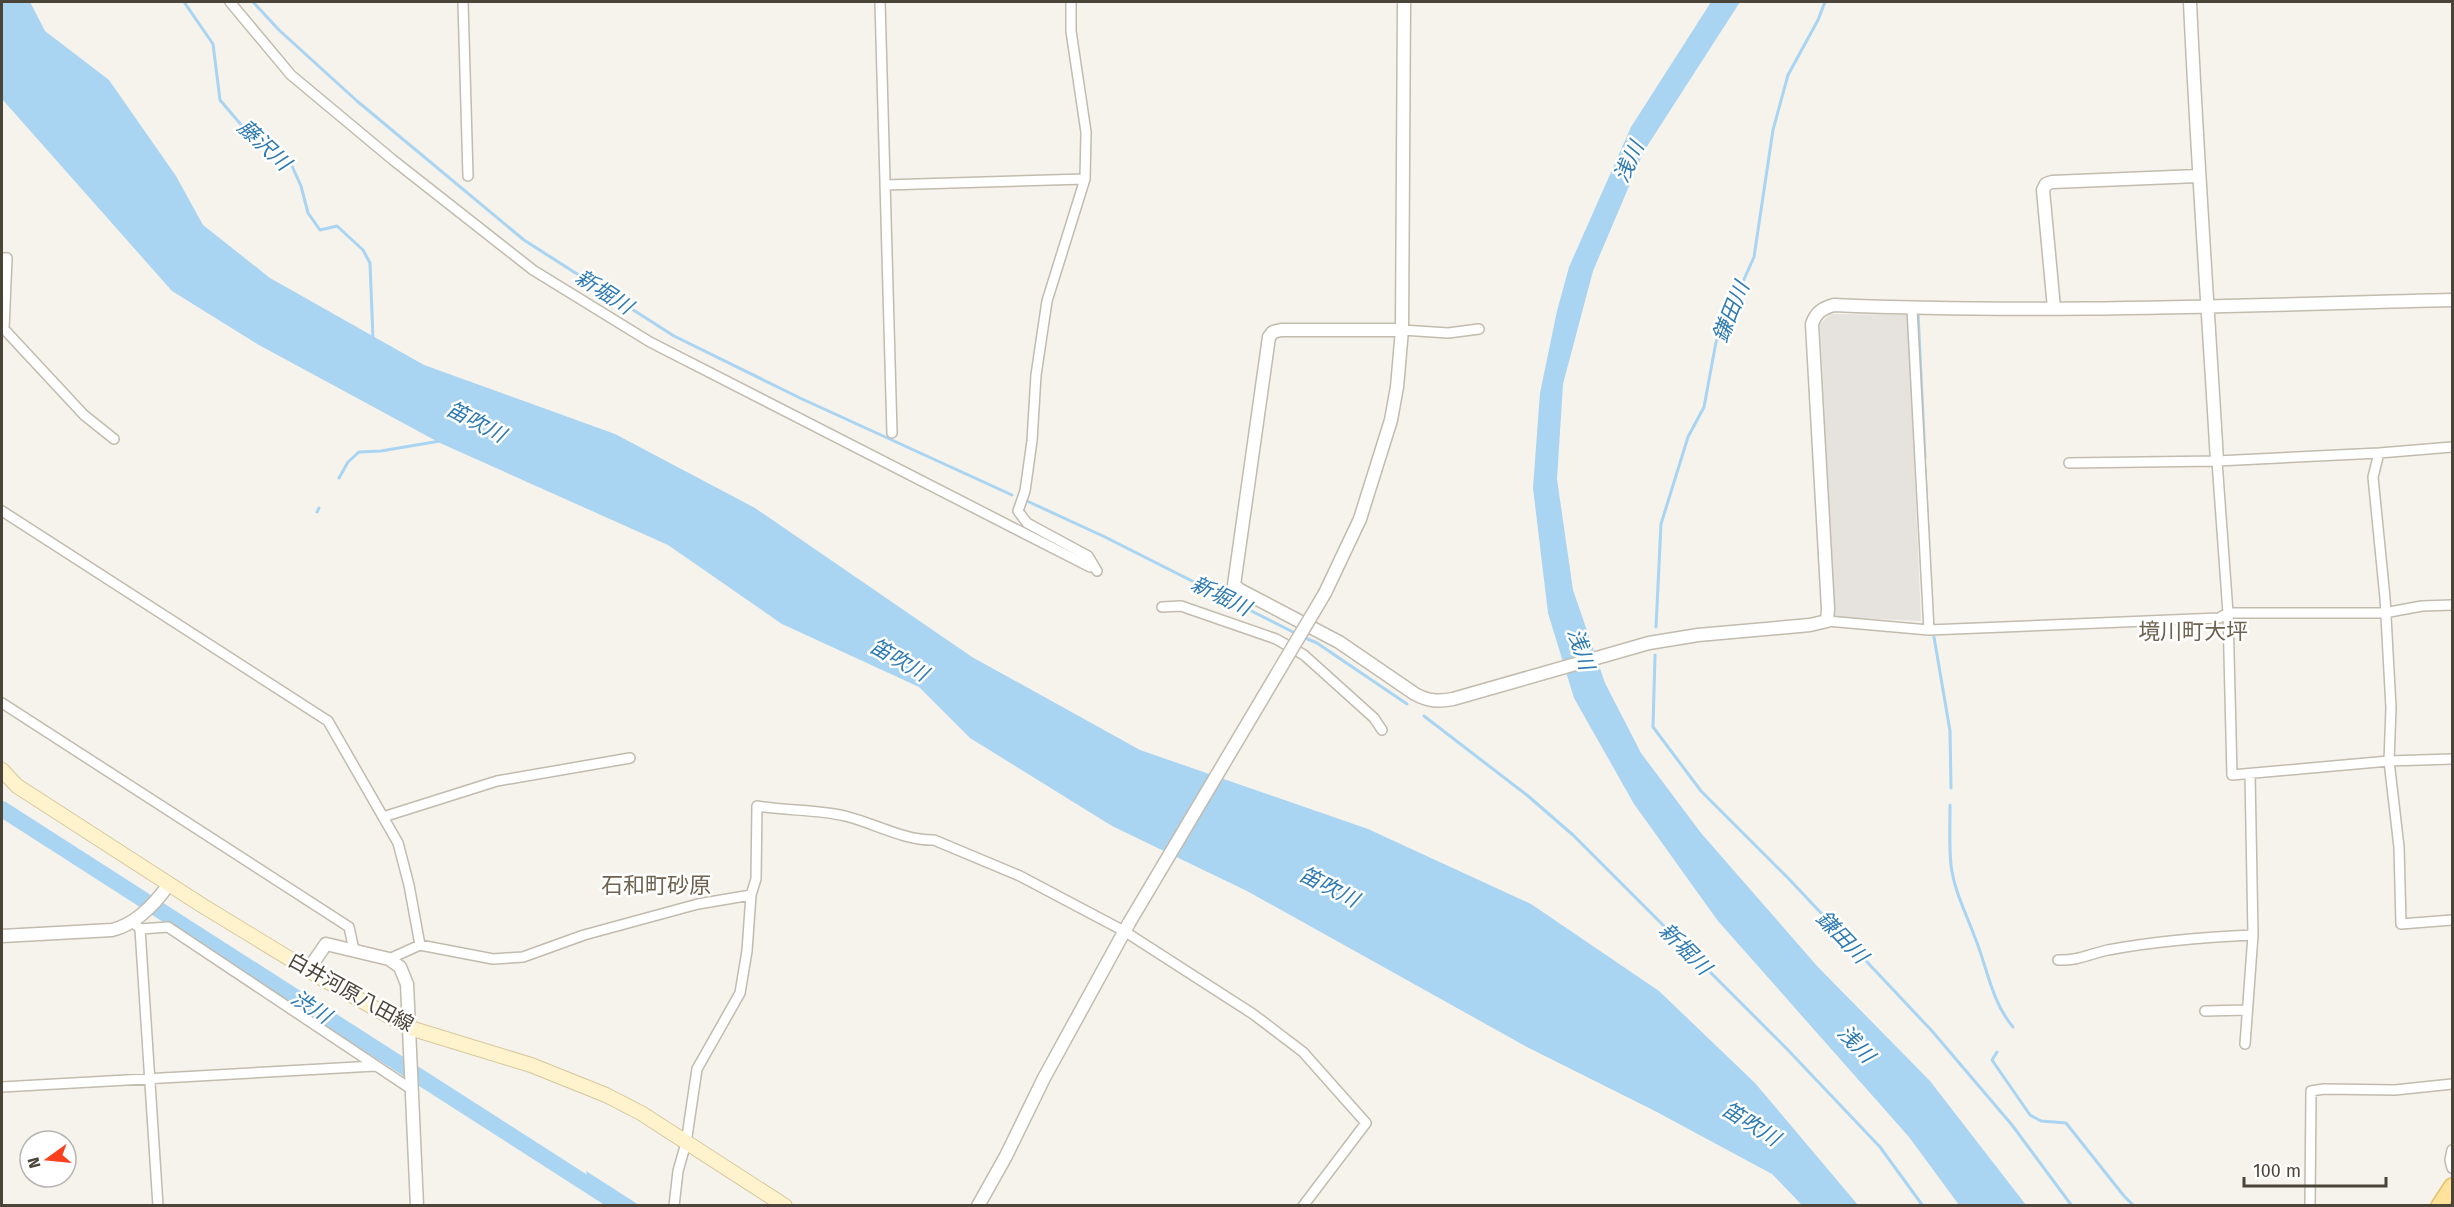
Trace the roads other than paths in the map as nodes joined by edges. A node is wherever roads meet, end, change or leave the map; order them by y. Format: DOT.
graph roads {
  1 [pos="230,2"];
  2 [pos="463,2"];
  3 [pos="880,2"];
  4 [pos="1071,2"];
  5 [pos="1404,2"];
  6 [pos="2190,2"];
  7 [pos="468,176"];
  8 [pos="2198,176"];
  9 [pos="1085,179"];
  10 [pos="885,185"];
  11 [pos="2,258"];
  12 [pos="2452,300"];
  13 [pos="2208,306"];
  14 [pos="1912,308"];
  15 [pos="2054,308"];
  16 [pos="1479,329"];
  17 [pos="1402,330"];
  18 [pos="892,433"];
  19 [pos="114,438"];
  20 [pos="2452,447"];
  21 [pos="2379,453"];
  22 [pos="2217,461"];
  23 [pos="2069,463"];
  24 [pos="2,511"];
  25 [pos="2452,605"];
  26 [pos="1162,607"];
  27 [pos="2228,613"];
  28 [pos="2384,613"];
  29 [pos="1827,621"];
  30 [pos="1929,630"];
  31 [pos="2,703"];
  32 [pos="1382,730"];
  33 [pos="630,758"];
  34 [pos="2452,759"];
  35 [pos="2389,761"];
  36 [pos="2,770"];
  37 [pos="2250,774"];
  38 [pos="383,817"];
  39 [pos="169,884"];
  40 [pos="750,895"];
  41 [pos="2452,920"];
  42 [pos="138,922"];
  43 [pos="1126,927"];
  44 [pos="2253,935"];
  45 [pos="2,936"];
  46 [pos="420,945"];
  47 [pos="354,950"];
  48 [pos="389,958"];
  49 [pos="2058,960"];
  50 [pos="308,969"];
  51 [pos="2247,1010"];
  52 [pos="2205,1011"];
  53 [pos="410,1028"];
  54 [pos="2245,1044"];
  55 [pos="375,1066"];
  56 [pos="150,1079"];
  57 [pos="2452,1084"];
  58 [pos="411,1086"];
  59 [pos="2,1087"];
  60 [pos="686,1143"];
  61 [pos="2452,1150"];
  62 [pos="2452,1168"];
  63 [pos="2452,1186"];
  64 [pos="158,1206"];
  65 [pos="417,1206"];
  66 [pos="674,1206"];
  67 [pos="785,1206"];
  68 [pos="978,1206"];
  69 [pos="1303,1206"];
  70 [pos="2310,1206"];
  71 [pos="2439,1206"];
  1 -- 9 [label="street"];
  2 -- 7 [label="street"];
  3 -- 10 [label="street"];
  4 -- 9 [label="street"];
  5 -- 17 [label="street"];
  6 -- 8 [label="street"];
  8 -- 13 [label="street"];
  8 -- 15 [label="street"];
  9 -- 10 [label="street"];
  10 -- 18 [label="street"];
  11 -- 19 [label="street"];
  12 -- 13 [label="street"];
  13 -- 15 [label="street"];
  13 -- 22 [label="street"];
  14 -- 15 [label="street"];
  14 -- 29 [label="street"];
  14 -- 30 [label="street"];
  16 -- 17 [label="street"];
  17 -- 29 [label="street"];
  17 -- 43 [label="street, bridge"];
  20 -- 21 [label="street"];
  21 -- 22 [label="street"];
  21 -- 28 [label="street"];
  22 -- 23 [label="street"];
  22 -- 27 [label="street"];
  24 -- 38 [label="street"];
  25 -- 28 [label="street"];
  26 -- 32 [label="street"];
  27 -- 28 [label="street"];
  27 -- 30 [label="street"];
  27 -- 37 [label="street"];
  28 -- 35 [label="street"];
  29 -- 30 [label="street"];
  31 -- 47 [label="street"];
  33 -- 38 [label="street"];
  34 -- 35 [label="street"];
  35 -- 37 [label="street"];
  35 -- 41 [label="street"];
  36 -- 39 [label="main road, 白井河原八田線"];
  37 -- 44 [label="street"];
  38 -- 46 [label="street"];
  39 -- 42 [label="street"];
  39 -- 50 [label="main road, 白井河原八田線"];
  40 -- 43 [label="street"];
  40 -- 46 [label="street"];
  40 -- 60 [label="street"];
  42 -- 45 [label="street"];
  42 -- 55 [label="street"];
  42 -- 56 [label="street"];
  43 -- 68 [label="street"];
  43 -- 69 [label="street"];
  44 -- 49 [label="street"];
  44 -- 51 [label="street"];
  46 -- 48 [label="street"];
  47 -- 48 [label="street"];
  47 -- 50 [label="street"];
  48 -- 53 [label="street"];
  50 -- 53 [label="main road, 白井河原八田線"];
  51 -- 52 [label="street"];
  51 -- 54 [label="street"];
  53 -- 58 [label="street"];
  53 -- 60 [label="main road, 白井河原八田線"];
  55 -- 56 [label="street"];
  55 -- 58 [label="street"];
  56 -- 59 [label="street"];
  56 -- 64 [label="street"];
  57 -- 70 [label="street"];
  58 -- 65 [label="street"];
  60 -- 66 [label="street"];
  60 -- 67 [label="main road, 白井河原八田線"];
  61 -- 62 [label="street"];
  63 -- 71 [label="main road"];
}
